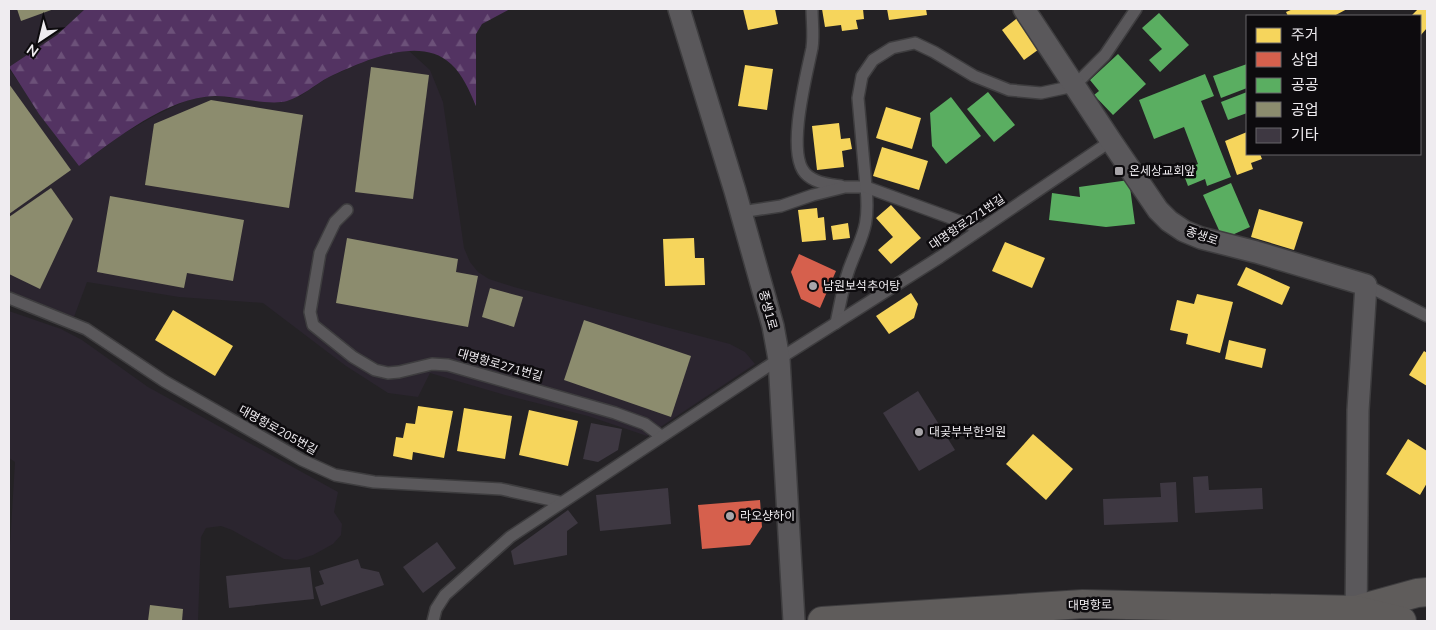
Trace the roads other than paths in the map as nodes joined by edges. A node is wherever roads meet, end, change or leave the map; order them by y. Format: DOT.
graph roads {
  1 [pos="679,9"];
  2 [pos="812,9"];
  3 [pos="1024,9"];
  4 [pos="1136,9"];
  5 [pos="1074,86"];
  6 [pos="1111,141"];
  7 [pos="866,187"];
  8 [pos="845,188"];
  9 [pos="347,210"];
  10 [pos="741,212"];
  11 [pos="981,229"];
  12 [pos="1366,285"];
  13 [pos="9,298"];
  14 [pos="1427,316"];
  15 [pos="836,323"];
  16 [pos="779,359"];
  17 [pos="661,436"];
  18 [pos="560,502"];
  19 [pos="1427,592"];
  20 [pos="1357,615"];
  21 [pos="433,621"];
  22 [pos="794,621"];
  23 [pos="822,621"];
  24 [pos="1402,621"];
  1 -- 10 [label="street, 종생1로"];
  2 -- 8 [label="lane"];
  3 -- 5 [label="street, 종생로"];
  4 -- 5 [label="lane"];
  5 -- 6 [label="street, 종생로"];
  5 -- 7 [label="lane"];
  6 -- 11 [label="lane, 대명항로271번길"];
  6 -- 12 [label="street, 종생로"];
  7 -- 8 [label="lane"];
  7 -- 11 [label="lane"];
  7 -- 15 [label="lane"];
  8 -- 10 [label="lane"];
  9 -- 17 [label="lane, 대명항로271번길"];
  10 -- 16 [label="street, 종생1로"];
  11 -- 15 [label="lane, 대명항로271번길"];
  12 -- 14 [label="lane, 종생로"];
  12 -- 20 [label="street"];
  13 -- 18 [label="lane, 대명항로205번길"];
  15 -- 16 [label="lane, 대명항로271번길"];
  16 -- 17 [label="lane, 대명항로271번길"];
  16 -- 22 [label="street, 종생1로"];
  17 -- 18 [label="lane, 대명항로271번길"];
  18 -- 21 [label="lane, 대명항로271번길"];
  19 -- 20 [label="main road, 대명항로"];
  20 -- 23 [label="main road, 대명항로"];
  20 -- 24 [label="main road, 대명항로"];
}
